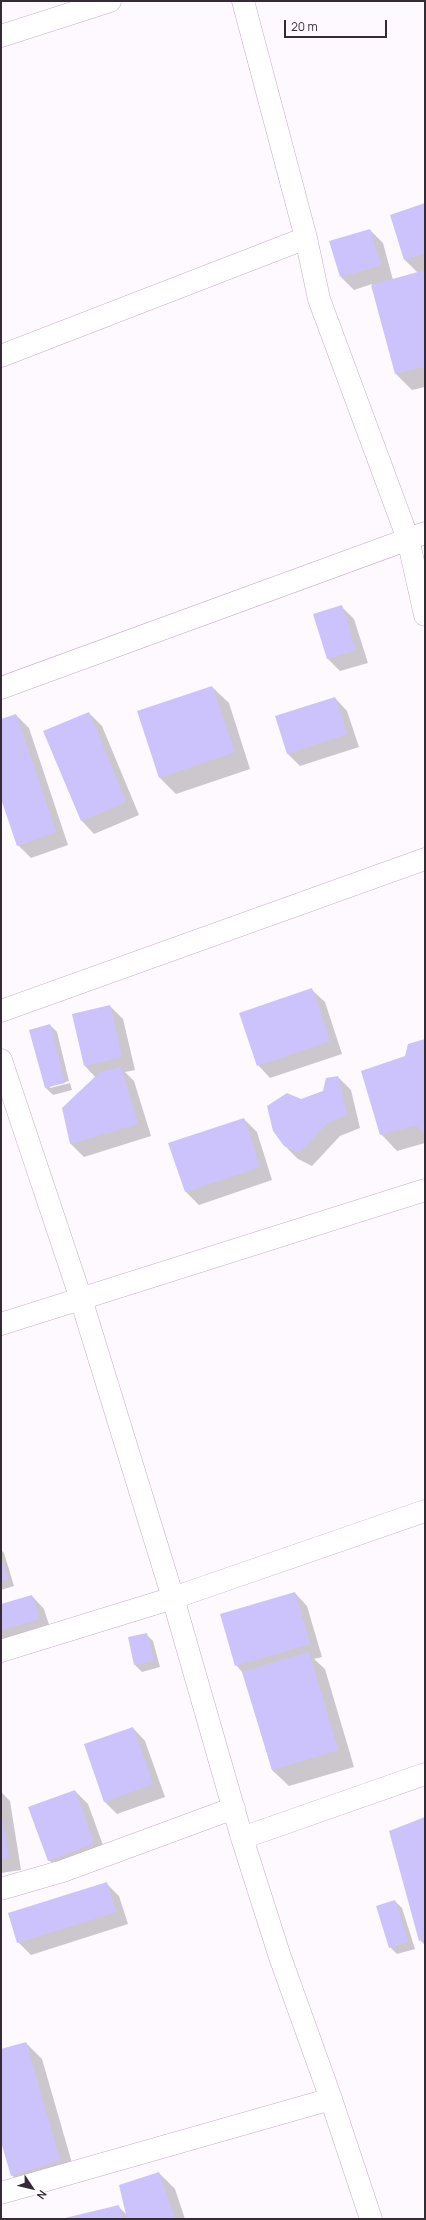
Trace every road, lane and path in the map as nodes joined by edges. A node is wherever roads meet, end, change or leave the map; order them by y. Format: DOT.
graph roads {
  1 [pos="110,1"];
  2 [pos="243,1"];
  3 [pos="1,36"];
  4 [pos="306,238"];
  5 [pos="1,356"];
  6 [pos="417,536"];
  7 [pos="425,615"];
  8 [pos="1,688"];
  9 [pos="425,859"];
  10 [pos="1,1011"];
  11 [pos="1,1060"];
  12 [pos="425,1190"];
  13 [pos="81,1300"];
  14 [pos="1,1324"];
  15 [pos="425,1511"];
  16 [pos="173,1598"];
  17 [pos="1,1651"];
  18 [pos="425,1774"];
  19 [pos="234,1808"];
  20 [pos="242,1838"];
  21 [pos="1,1889"];
  22 [pos="332,2099"];
  23 [pos="1,2193"];
  24 [pos="371,2219"];
  1 -- 3 [label="street"];
  2 -- 4 [label="street"];
  4 -- 5 [label="street"];
  4 -- 6 [label="street"];
  6 -- 7 [label="street"];
  6 -- 8 [label="street"];
  9 -- 10 [label="street"];
  11 -- 13 [label="street"];
  12 -- 13 [label="street"];
  13 -- 14 [label="street"];
  13 -- 16 [label="street"];
  15 -- 16 [label="street"];
  16 -- 17 [label="street"];
  16 -- 19 [label="street"];
  18 -- 20 [label="street"];
  19 -- 20 [label="street"];
  19 -- 21 [label="street"];
  20 -- 22 [label="street"];
  22 -- 23 [label="street"];
  22 -- 24 [label="street"];
}
